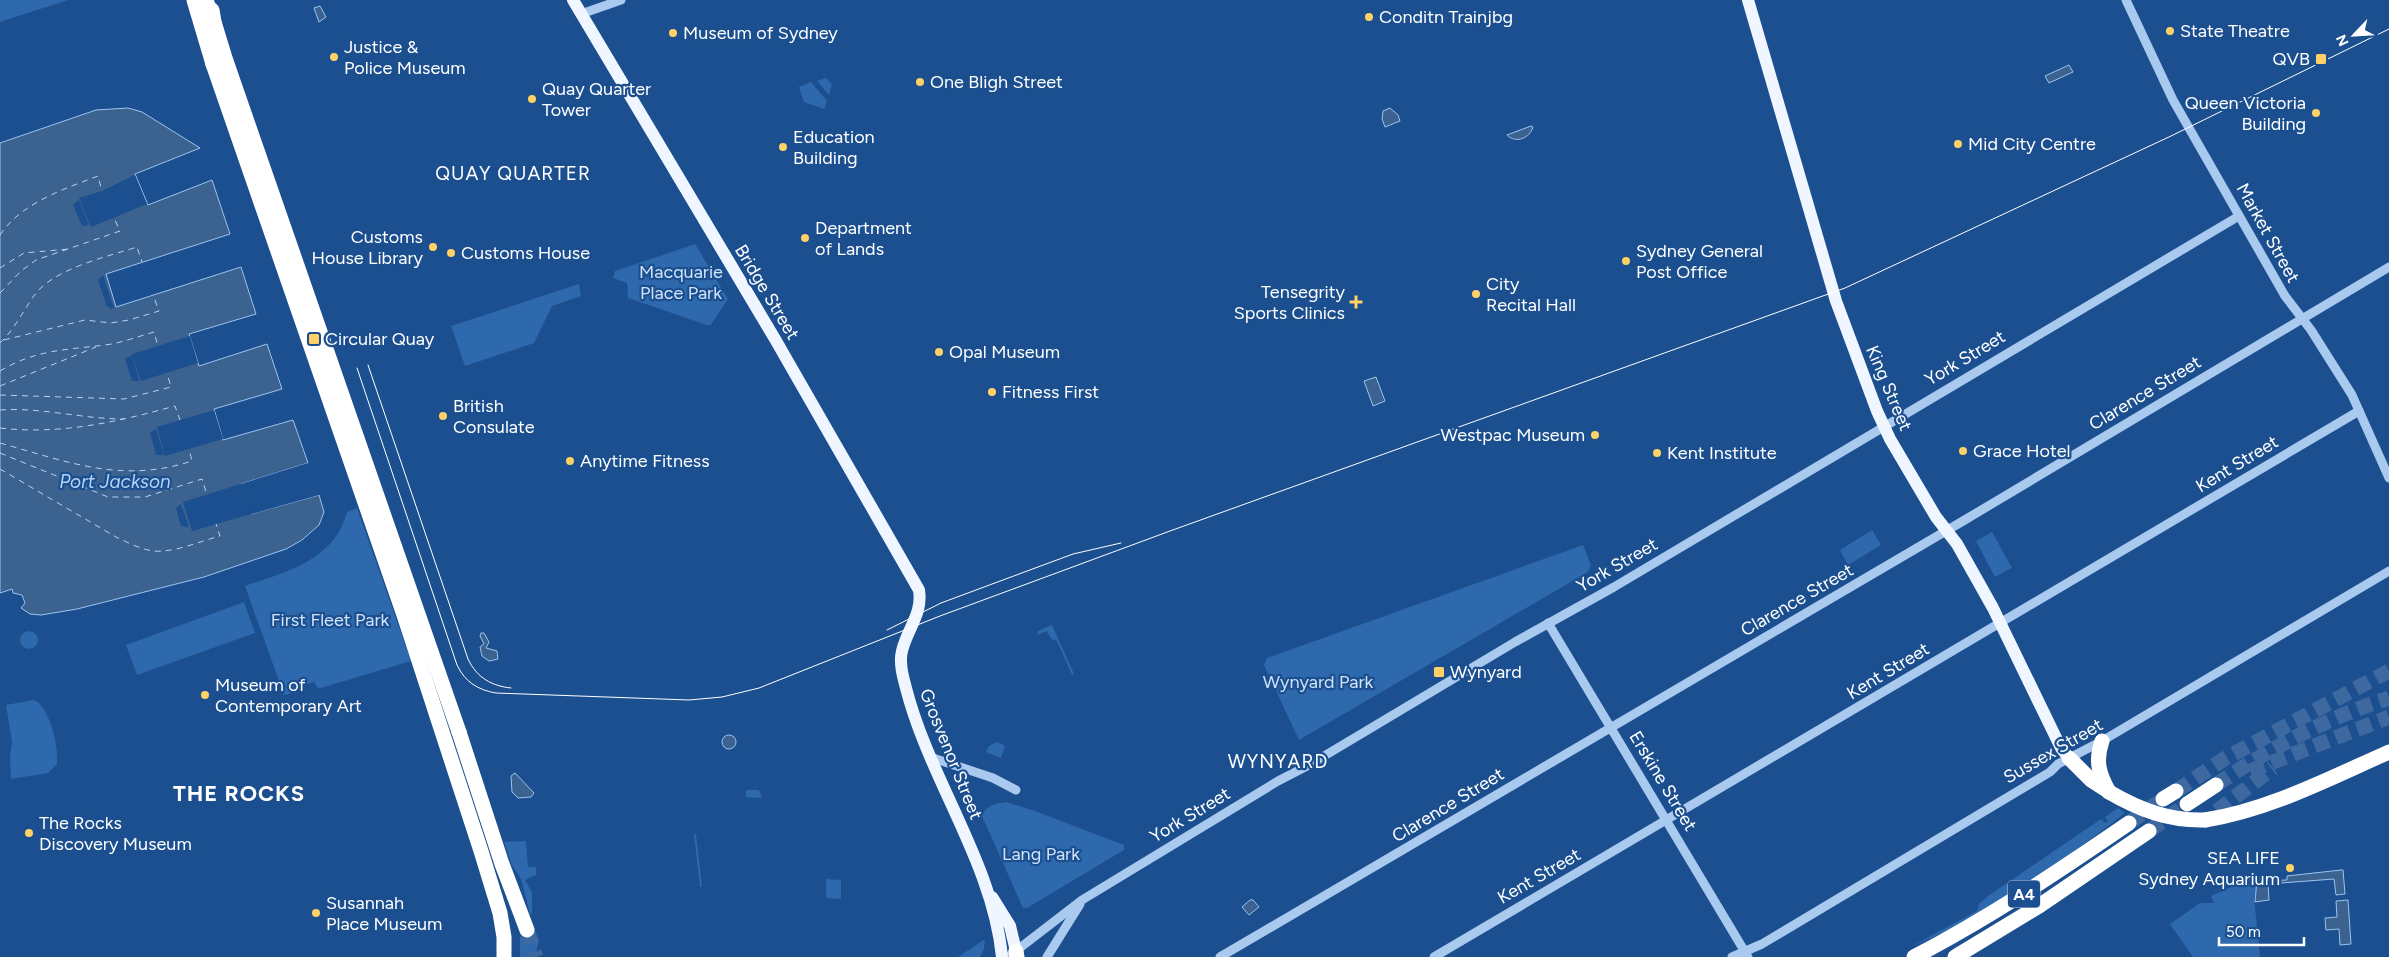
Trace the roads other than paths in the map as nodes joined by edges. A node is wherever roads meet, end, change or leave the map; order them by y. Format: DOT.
graph roads {
  1 [pos="194,0"];
  2 [pos="206,0"];
  3 [pos="212,0"];
  4 [pos="573,0"];
  5 [pos="621,0"];
  6 [pos="1748,0"];
  7 [pos="2126,0"];
  8 [pos="582,14"];
  9 [pos="214,22"];
  10 [pos="2239,216"];
  11 [pos="2389,267"];
  12 [pos="2302,318"];
  13 [pos="2359,411"];
  14 [pos="1884,426"];
  15 [pos="2389,478"];
  16 [pos="1946,531"];
  17 [pos="2389,572"];
  18 [pos="920,605"];
  19 [pos="1548,623"];
  20 [pos="2001,623"];
  21 [pos="1611,727"];
  22 [pos="2102,741"];
  23 [pos="2389,752"];
  24 [pos="930,757"];
  25 [pos="2068,758"];
  26 [pos="2216,785"];
  27 [pos="1016,790"];
  28 [pos="2109,792"];
  29 [pos="2187,804"];
  30 [pos="1667,820"];
  31 [pos="2129,822"];
  32 [pos="2149,831"];
  33 [pos="985,886"];
  34 [pos="1082,900"];
  35 [pos="527,930"];
  36 [pos="1746,954"];
  37 [pos="1014,955"];
  38 [pos="504,957"];
  39 [pos="1002,957"];
  40 [pos="1047,957"];
  41 [pos="1220,957"];
  42 [pos="1434,957"];
  43 [pos="1732,957"];
  44 [pos="1914,957"];
  45 [pos="1955,957"];
  1 -- 38 [label="highway, bridge"];
  2 -- 9 [label="highway, bridge"];
  3 -- 9 [label="highway, bridge"];
  4 -- 8 [label="main road, Bridge Street"];
  5 -- 8 [label="street"];
  6 -- 14 [label="main road, King Street"];
  7 -- 10 [label="street, Market Street"];
  8 -- 18 [label="main road, Bridge Street"];
  9 -- 35 [label="highway, bridge"];
  10 -- 12 [label="street, Market Street"];
  10 -- 14 [label="street, York Street"];
  11 -- 12 [label="street, Clarence Street"];
  12 -- 13 [label="street, Market Street"];
  12 -- 16 [label="street, Clarence Street"];
  13 -- 15 [label="street, Market Street"];
  13 -- 20 [label="street, Kent Street"];
  14 -- 16 [label="main road, King Street"];
  14 -- 19 [label="street, York Street"];
  16 -- 20 [label="main road, King Street"];
  16 -- 21 [label="street, Clarence Street"];
  17 -- 22 [label="street, Sussex Street"];
  18 -- 24 [label="main road, Grosvenor Street"];
  19 -- 21 [label="street, Erskine Street"];
  19 -- 34 [label="street, York Street"];
  20 -- 25 [label="main road, King Street"];
  20 -- 30 [label="street, Kent Street"];
  21 -- 30 [label="street, Erskine Street"];
  21 -- 41 [label="street, Clarence Street"];
  22 -- 25 [label="street, Sussex Street"];
  22 -- 28 [label="highway"];
  23 -- 28 [label="highway, bridge"];
  24 -- 27 [label="street"];
  24 -- 33 [label="main road, Grosvenor Street"];
  25 -- 28 [label="highway"];
  25 -- 36 [label="street, Sussex Street"];
  26 -- 29 [label="highway"];
  30 -- 36 [label="street, Erskine Street"];
  30 -- 42 [label="street, Kent Street"];
  31 -- 44 [label="highway, A4"];
  32 -- 45 [label="highway, A4"];
  33 -- 37 [label="main road, Grosvenor Street"];
  33 -- 39 [label="main road, Grosvenor Street"];
  34 -- 37 [label="street, York Street"];
  34 -- 40 [label="street"];
  36 -- 43 [label="street, Sussex Street"];
}
